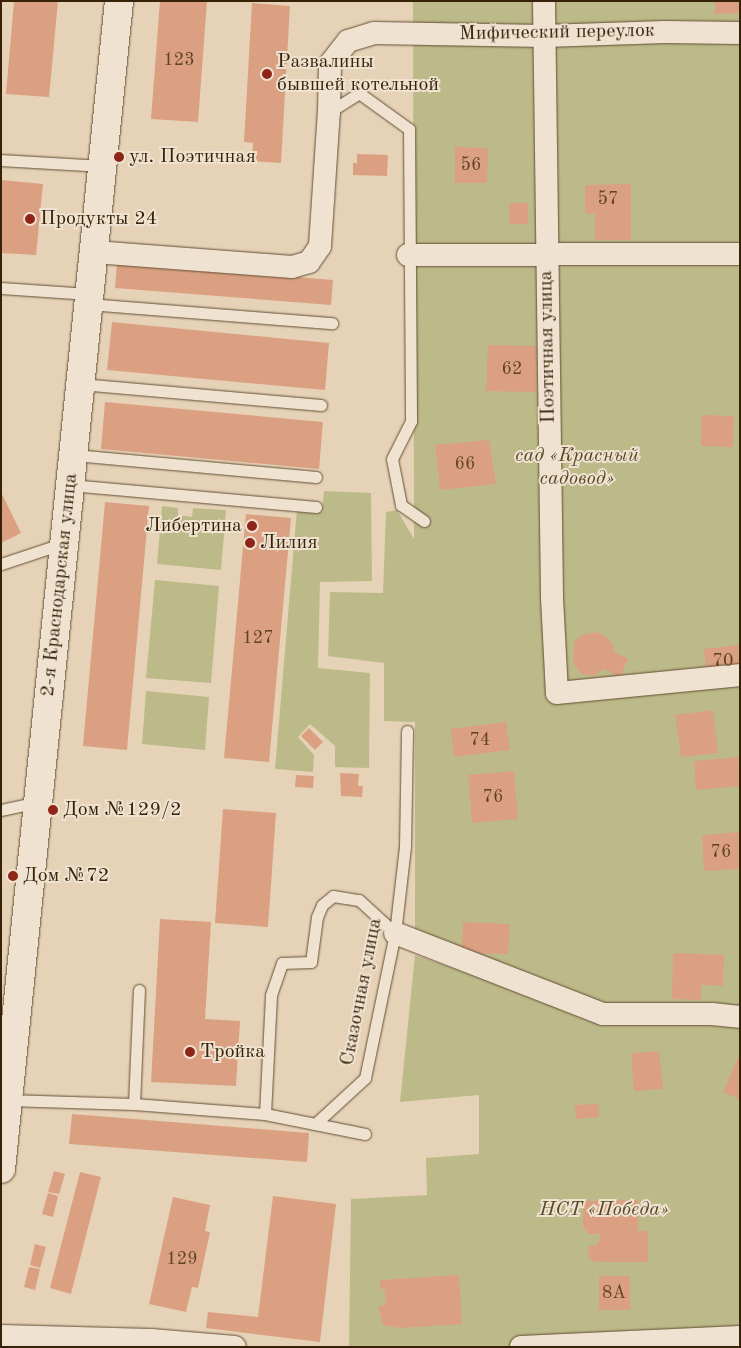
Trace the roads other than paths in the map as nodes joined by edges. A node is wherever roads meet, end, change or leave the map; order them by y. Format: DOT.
graph roads {
  1 [pos="119,1"];
  2 [pos="544,1"];
  3 [pos="740,33"];
  4 [pos="544,36"];
  5 [pos="329,112"];
  6 [pos="1,160"];
  7 [pos="102,166"];
  8 [pos="94,252"];
  9 [pos="740,254"];
  10 [pos="408,255"];
  11 [pos="546,256"];
  12 [pos="1,288"];
  13 [pos="89,299"];
  14 [pos="332,323"];
  15 [pos="80,384"];
  16 [pos="321,405"];
  17 [pos="74,455"];
  18 [pos="316,477"];
  19 [pos="70,485"];
  20 [pos="316,507"];
  21 [pos="424,521"];
  22 [pos="64,542"];
  23 [pos="1,564"];
  24 [pos="740,675"];
  25 [pos="407,731"];
  26 [pos="38,802"];
  27 [pos="1,810"];
  28 [pos="395,934"];
  29 [pos="139,990"];
  30 [pos="740,1017"];
  31 [pos="6,1100"];
  32 [pos="134,1104"];
  33 [pos="265,1114"];
  34 [pos="315,1124"];
  35 [pos="365,1134"];
  36 [pos="1,1169"];
  37 [pos="1,1336"];
  38 [pos="740,1337"];
  39 [pos="578,1345"];
  40 [pos="235,1347"];
  41 [pos="521,1347"];
  1 -- 7 [label="street, 2-я Краснодарская улица"];
  2 -- 4 [label="street, Поэтичная улица"];
  3 -- 4 [label="street, Мифический переулок"];
  4 -- 5 [label="street, Мифический переулок"];
  4 -- 11 [label="street, Поэтичная улица"];
  5 -- 8 [label="street, Мифический переулок"];
  5 -- 10 [label="lane"];
  6 -- 7 [label="lane"];
  7 -- 8 [label="street, 2-я Краснодарская улица"];
  8 -- 13 [label="street, 2-я Краснодарская улица"];
  9 -- 11 [label="street"];
  10 -- 11 [label="street"];
  10 -- 21 [label="lane"];
  11 -- 24 [label="street, Поэтичная улица"];
  12 -- 13 [label="lane"];
  13 -- 14 [label="lane"];
  13 -- 15 [label="street, 2-я Краснодарская улица"];
  15 -- 16 [label="lane"];
  15 -- 17 [label="street, 2-я Краснодарская улица"];
  17 -- 18 [label="lane"];
  17 -- 19 [label="street, 2-я Краснодарская улица"];
  19 -- 20 [label="lane"];
  19 -- 22 [label="street, 2-я Краснодарская улица"];
  22 -- 23 [label="lane"];
  22 -- 26 [label="street, 2-я Краснодарская улица"];
  25 -- 28 [label="lane, Сказочная улица"];
  26 -- 27 [label="lane"];
  26 -- 31 [label="street, 2-я Краснодарская улица"];
  28 -- 30 [label="street"];
  28 -- 33 [label="lane"];
  28 -- 34 [label="lane, Сказочная улица"];
  29 -- 32 [label="lane"];
  31 -- 32 [label="lane"];
  31 -- 36 [label="street, 2-я Краснодарская улица"];
  32 -- 33 [label="lane"];
  33 -- 34 [label="lane"];
  34 -- 35 [label="lane"];
  37 -- 40 [label="street"];
  38 -- 39 [label="street"];
  39 -- 41 [label="street"];
}
